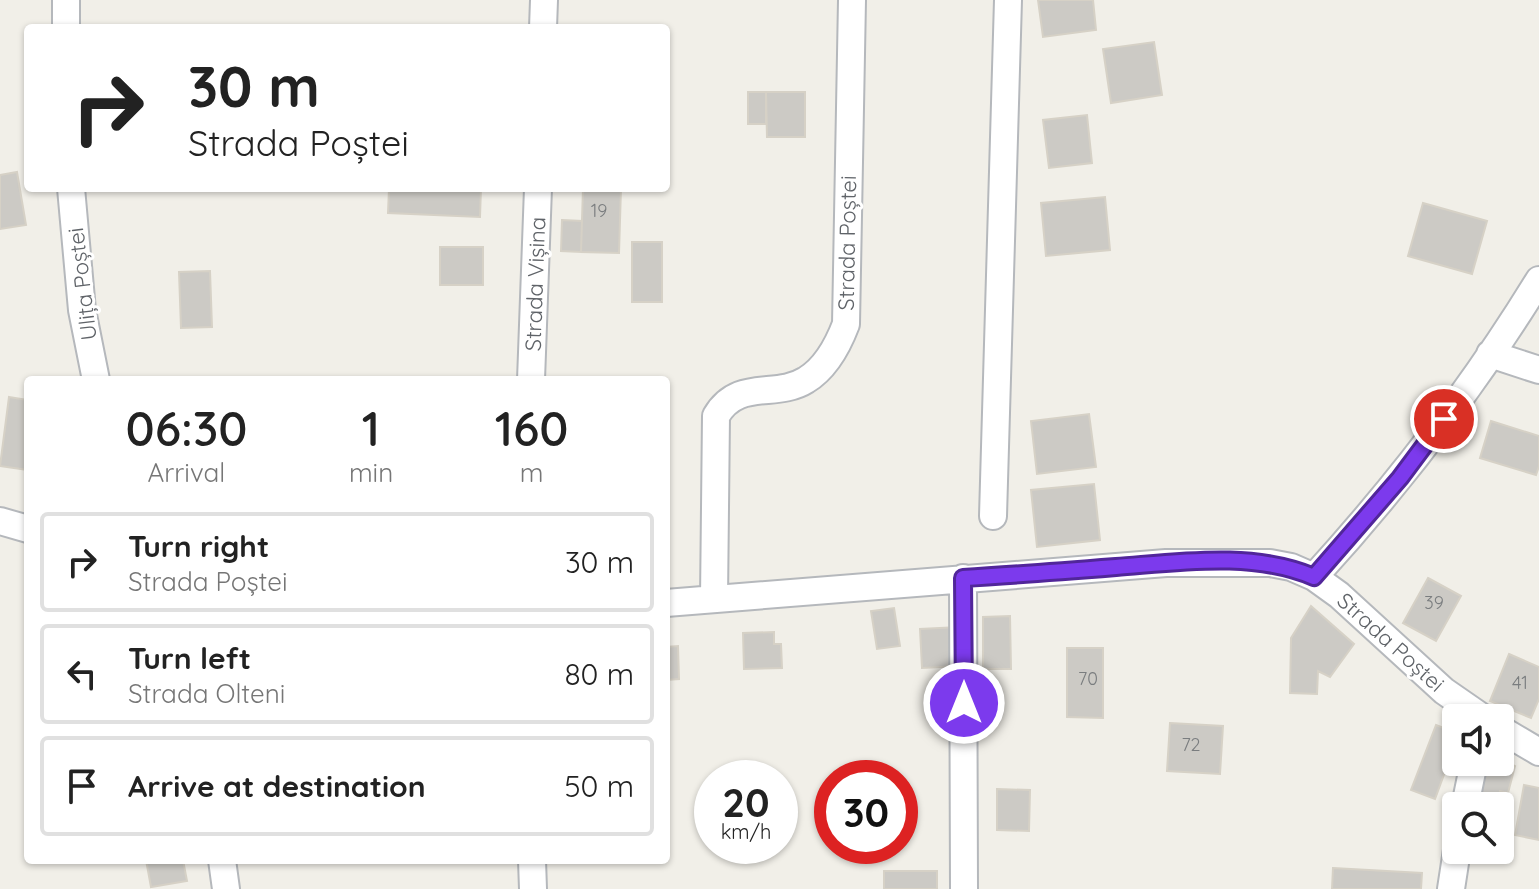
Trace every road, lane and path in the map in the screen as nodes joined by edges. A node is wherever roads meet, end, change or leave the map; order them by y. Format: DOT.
graph roads {
  1 [pos="66,0"];
  2 [pos="544,0"];
  3 [pos="852,0"];
  4 [pos="1008,0"];
  5 [pos="66,24"];
  6 [pos="543,24"];
  7 [pos="71,192"];
  8 [pos="538,192"];
  9 [pos="1539,280"];
  10 [pos="1490,354"];
  11 [pos="1539,370"];
  12 [pos="95,376"];
  13 [pos="531,376"];
  14 [pos="993,516"];
  15 [pos="0,521"];
  16 [pos="24,528"];
  17 [pos="1314,577"];
  18 [pos="963,578"];
  19 [pos="714,599"];
  20 [pos="670,603"];
  21 [pos="1463,704"];
  22 [pos="1514,737"];
  23 [pos="1539,752"];
  24 [pos="223,864"];
  25 [pos="532,864"];
  26 [pos="1455,864"];
  27 [pos="226,889"];
  28 [pos="533,889"];
  29 [pos="964,889"];
  30 [pos="1451,889"];
  1 -- 5 [label="street"];
  2 -- 6 [label="street"];
  3 -- 19 [label="street, Strada Poștei"];
  4 -- 14 [label="street"];
  7 -- 12 [label="street, Ulița Poștei"];
  8 -- 13 [label="street, Strada Vișina"];
  9 -- 10 [label="street"];
  10 -- 11 [label="street"];
  10 -- 17 [label="street"];
  15 -- 16 [label="street"];
  17 -- 18 [label="street, Strada Poștei"];
  17 -- 21 [label="street, Strada Poștei"];
  18 -- 19 [label="street, Strada Poștei"];
  18 -- 29 [label="street"];
  19 -- 20 [label="street, Strada Poștei"];
  22 -- 23 [label="street"];
  24 -- 27 [label="street"];
  25 -- 28 [label="street"];
  26 -- 30 [label="street"];
}
